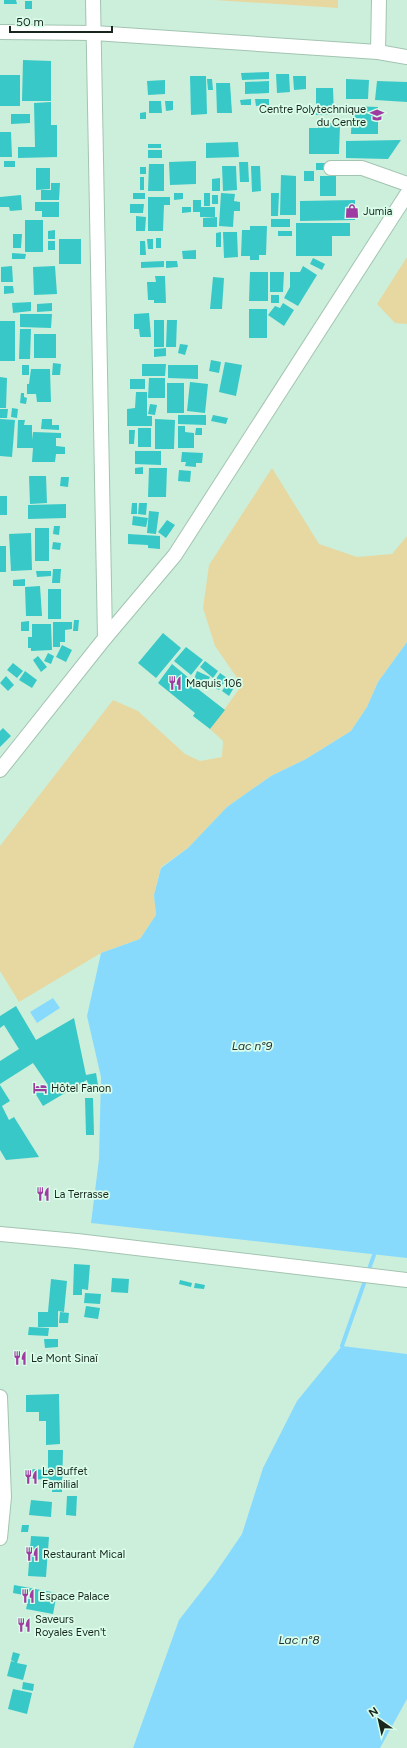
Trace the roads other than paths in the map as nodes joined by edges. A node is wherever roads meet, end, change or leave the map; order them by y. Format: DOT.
graph roads {
  1 [pos="93,0"];
  2 [pos="379,0"];
  3 [pos="0,32"];
  4 [pos="94,33"];
  5 [pos="378,52"];
  6 [pos="407,57"];
  7 [pos="331,168"];
  8 [pos="407,184"];
  9 [pos="407,194"];
  10 [pos="105,638"];
  11 [pos="0,770"];
  12 [pos="0,1234"];
  13 [pos="407,1280"];
  14 [pos="0,1397"];
  15 [pos="0,1538"];
  1 -- 4 [label="street"];
  2 -- 5 [label="street"];
  3 -- 4 [label="street"];
  4 -- 5 [label="street"];
  4 -- 10 [label="street"];
  5 -- 6 [label="street"];
  7 -- 8 [label="street"];
  9 -- 10 [label="street"];
  10 -- 11 [label="street"];
  12 -- 13 [label="street"];
  14 -- 15 [label="street"];
}
